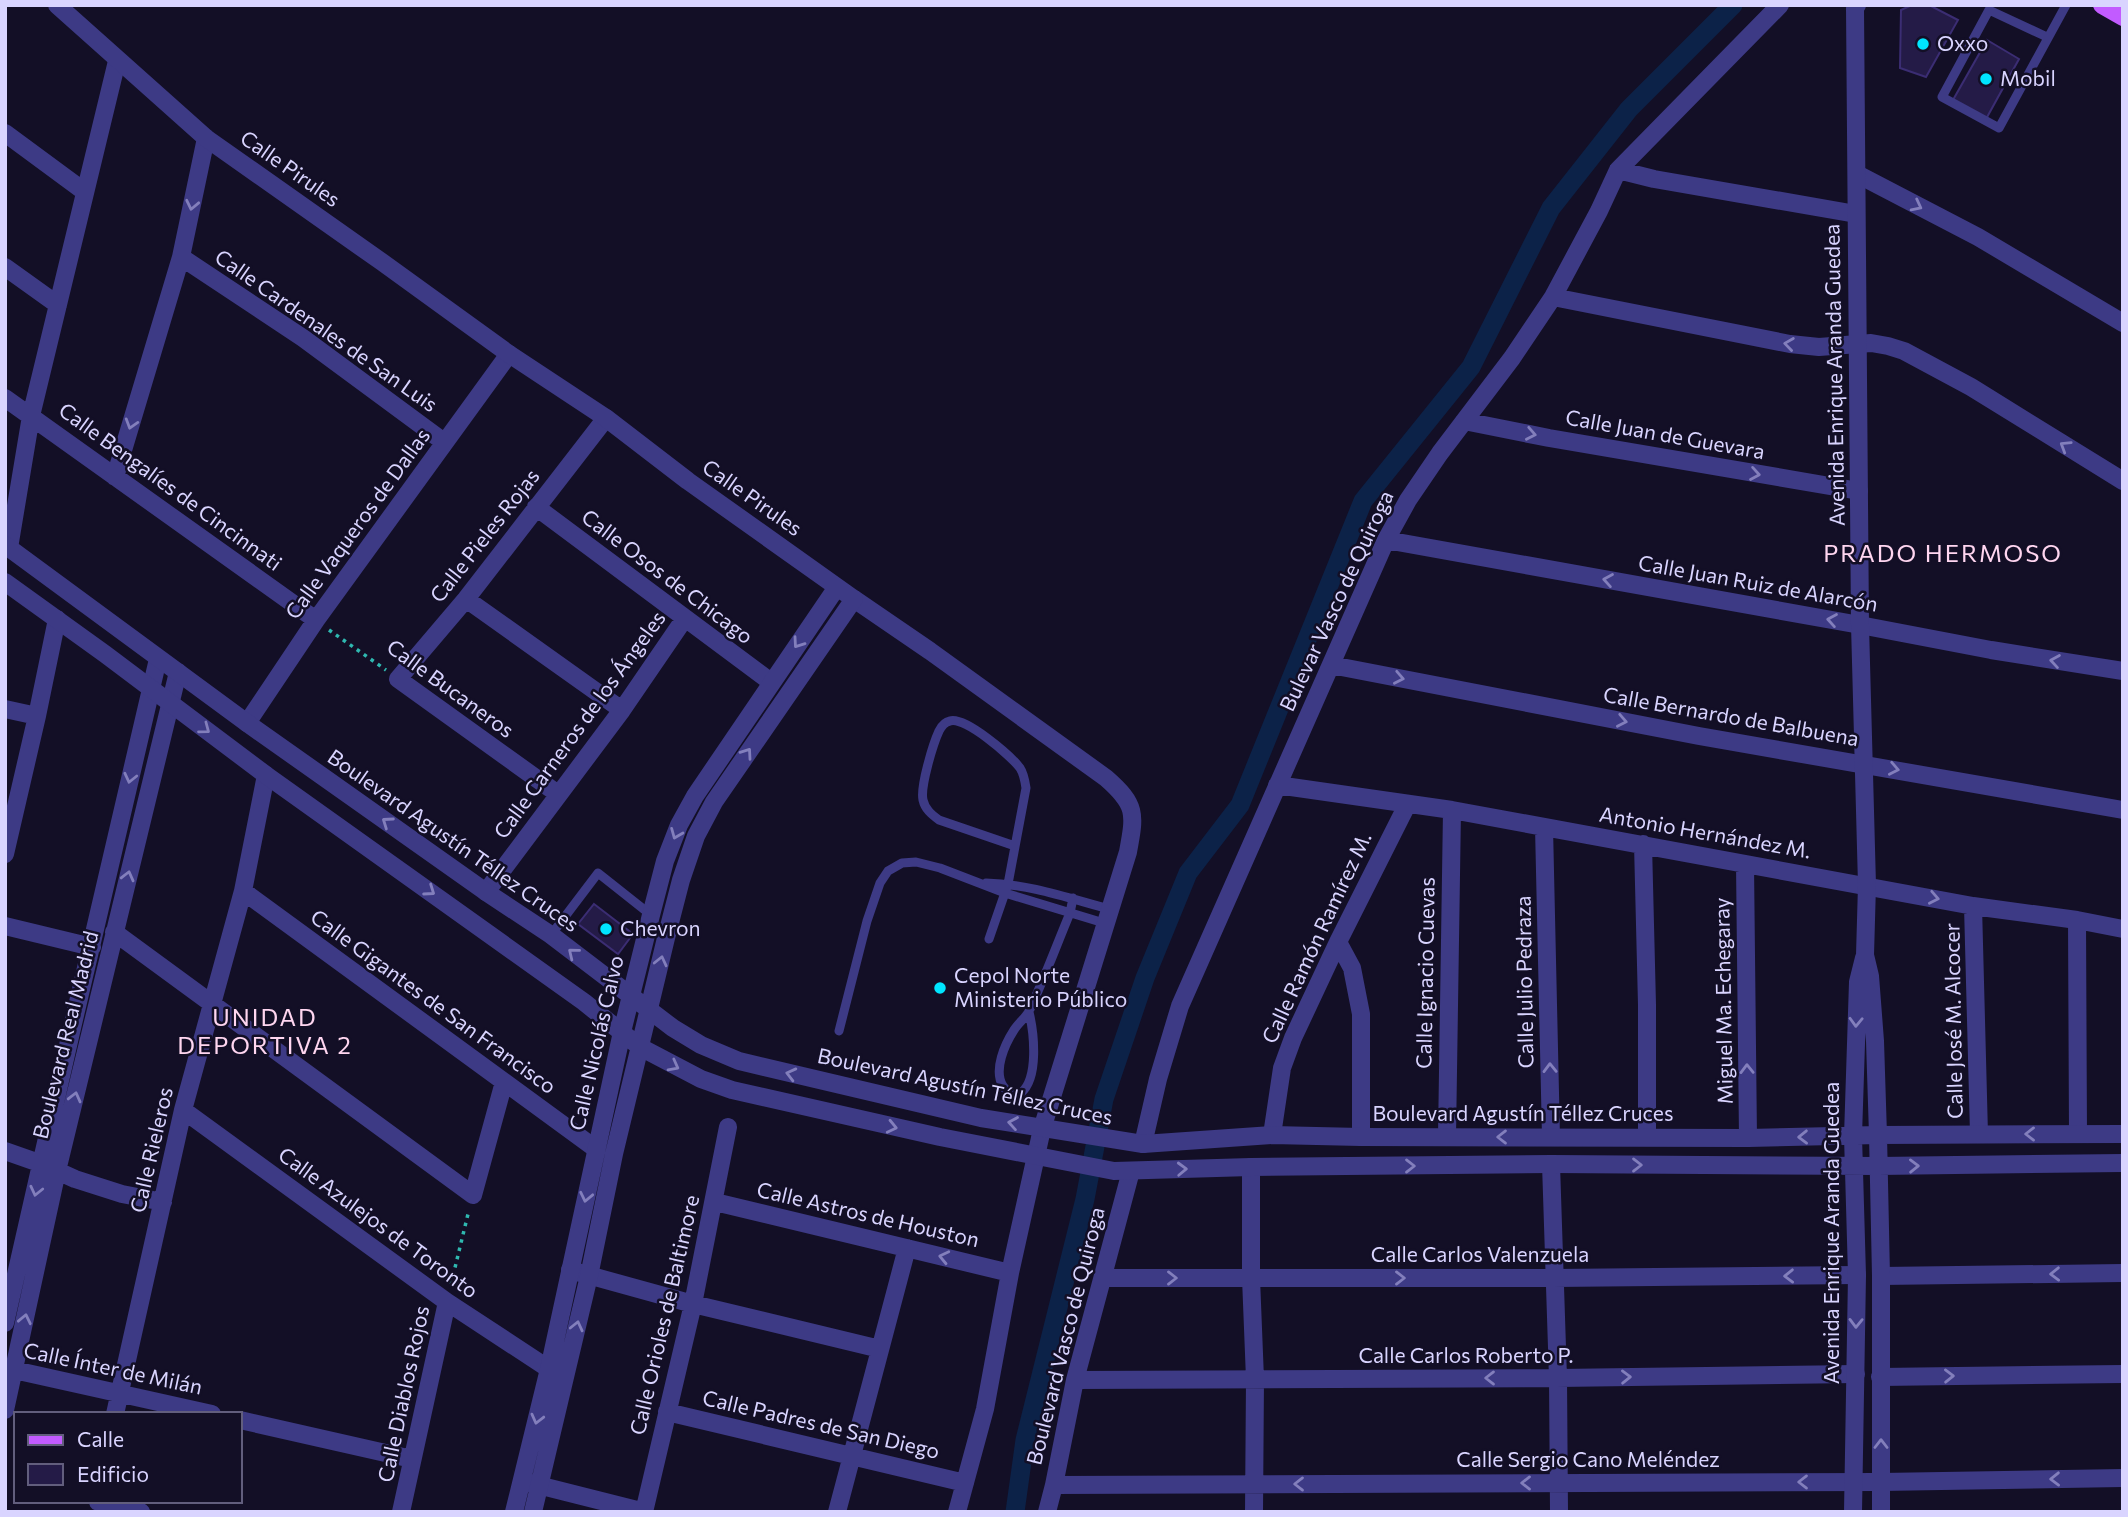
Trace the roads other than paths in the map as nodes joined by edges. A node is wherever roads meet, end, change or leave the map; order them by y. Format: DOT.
graph roads {
  1 [pos="57,5"];
  2 [pos="1780,5"];
  3 [pos="2066,5"];
  4 [pos="2102,5"];
  5 [pos="1855,6"];
  6 [pos="1988,8"];
  7 [pos="2123,17"];
  8 [pos="2047,37"];
  9 [pos="117,61"];
  10 [pos="5,133"];
  11 [pos="206,138"];
  12 [pos="1618,170"];
  13 [pos="1857,174"];
  14 [pos="85,191"];
  15 [pos="1856,214"];
  16 [pos="181,257"];
  17 [pos="5,267"];
  18 [pos="1553,297"];
  19 [pos="58,305"];
  20 [pos="2123,323"];
  21 [pos="1857,345"];
  22 [pos="509,354"];
  23 [pos="5,398"];
  24 [pos="31,416"];
  25 [pos="606,418"];
  26 [pos="1464,421"];
  27 [pos="444,442"];
  28 [pos="116,477"];
  29 [pos="2123,481"];
  30 [pos="1859,491"];
  31 [pos="536,508"];
  32 [pos="1386,540"];
  33 [pos="7,546"];
  34 [pos="5,582"];
  35 [pos="837,587"];
  36 [pos="466,599"];
  37 [pos="854,599"];
  38 [pos="685,618"];
  39 [pos="57,619"];
  40 [pos="316,620"];
  41 [pos="1860,625"];
  42 [pos="158,659"];
  43 [pos="1332,665"];
  44 [pos="2123,671"];
  45 [pos="178,672"];
  46 [pos="398,680"];
  47 [pos="771,682"];
  48 [pos="151,688"];
  49 [pos="171,703"];
  50 [pos="5,709"];
  51 [pos="622,710"];
  52 [pos="37,716"];
  53 [pos="247,723"];
  54 [pos="1865,764"];
  55 [pos="266,775"];
  56 [pos="1278,785"];
  57 [pos="558,794"];
  58 [pos="1406,805"];
  59 [pos="1452,810"];
  60 [pos="2123,810"];
  61 [pos="9,820"];
  62 [pos="1545,827"];
  63 [pos="1643,844"];
  64 [pos="1015,846"];
  65 [pos="5,854"];
  66 [pos="1745,864"];
  67 [pos="1867,885"];
  68 [pos="1006,888"];
  69 [pos="243,891"];
  70 [pos="486,892"];
  71 [pos="1073,898"];
  72 [pos="1973,906"];
  73 [pos="1070,913"];
  74 [pos="651,915"];
  75 [pos="1107,916"];
  76 [pos="2077,920"];
  77 [pos="5,926"];
  78 [pos="2123,929"];
  79 [pos="114,932"];
  80 [pos="551,935"];
  81 [pos="989,939"];
  82 [pos="1338,942"];
  83 [pos="92,947"];
  84 [pos="1865,955"];
  85 [pos="630,997"];
  86 [pos="212,1004"];
  87 [pos="649,1011"];
  88 [pos="1029,1012"];
  89 [pos="839,1031"];
  90 [pos="622,1032"];
  91 [pos="640,1047"];
  92 [pos="504,1082"];
  93 [pos="183,1110"];
  94 [pos="728,1127"];
  95 [pos="1042,1129"];
  96 [pos="2078,1134"];
  97 [pos="2123,1134"];
  98 [pos="1272,1135"];
  99 [pos="1878,1135"];
  100 [pos="1979,1135"];
  101 [pos="1647,1136"];
  102 [pos="1853,1136"];
  103 [pos="1362,1137"];
  104 [pos="1447,1137"];
  105 [pos="1551,1137"];
  106 [pos="1748,1138"];
  107 [pos="1143,1144"];
  108 [pos="596,1149"];
  109 [pos="5,1152"];
  110 [pos="1035,1156"];
  111 [pos="2123,1163"];
  112 [pos="1550,1164"];
  113 [pos="1854,1166"];
  114 [pos="1878,1166"];
  115 [pos="50,1167"];
  116 [pos="1251,1167"];
  117 [pos="1123,1171"];
  118 [pos="163,1202"];
  119 [pos="715,1202"];
  120 [pos="907,1248"];
  121 [pos="570,1270"];
  122 [pos="1010,1273"];
  123 [pos="2123,1273"];
  124 [pos="1857,1275"];
  125 [pos="589,1276"];
  126 [pos="1881,1276"];
  127 [pos="1104,1278"];
  128 [pos="1251,1278"];
  129 [pos="1555,1278"];
  130 [pos="447,1302"];
  131 [pos="692,1304"];
  132 [pos="5,1323"];
  133 [pos="880,1349"];
  134 [pos="9,1369"];
  135 [pos="549,1369"];
  136 [pos="1856,1374"];
  137 [pos="2123,1374"];
  138 [pos="1880,1377"];
  139 [pos="1558,1378"];
  140 [pos="1255,1379"];
  141 [pos="1075,1380"];
  142 [pos="119,1393"];
  143 [pos="5,1410"];
  144 [pos="115,1412"];
  145 [pos="203,1412"];
  146 [pos="667,1412"];
  147 [pos="242,1420"];
  148 [pos="852,1455"];
  149 [pos="412,1459"];
  150 [pos="2123,1478"];
  151 [pos="1853,1482"];
  152 [pos="1881,1482"];
  153 [pos="531,1483"];
  154 [pos="965,1483"];
  155 [pos="1559,1483"];
  156 [pos="1054,1485"];
  157 [pos="1253,1485"];
  158 [pos="102,1503"];
  159 [pos="141,1512"];
  160 [pos="401,1512"];
  161 [pos="514,1512"];
  162 [pos="533,1512"];
  163 [pos="645,1512"];
  164 [pos="837,1512"];
  165 [pos="957,1512"];
  166 [pos="1047,1512"];
  167 [pos="1254,1512"];
  168 [pos="1559,1512"];
  169 [pos="1853,1512"];
  170 [pos="1881,1512"];
  1 -- 9 [label="street, Calle Pirules"];
  2 -- 12 [label="street, Bulevar Vasco de Quiroga"];
  3 -- 8 [label="lane"];
  4 -- 7 [label="main road"];
  5 -- 13 [label="street, Avenida Enrique Aranda Guedea"];
  6 -- 8 [label="lane"];
  6 -- 8 [label="lane"];
  9 -- 11 [label="street, Calle Pirules"];
  9 -- 14 [label="street"];
  10 -- 14 [label="street"];
  11 -- 16 [label="street, one-way"];
  11 -- 22 [label="street, Calle Pirules"];
  12 -- 15 [label="street"];
  12 -- 18 [label="street, Bulevar Vasco de Quiroga"];
  13 -- 15 [label="street, Avenida Enrique Aranda Guedea"];
  13 -- 20 [label="street, one-way"];
  14 -- 19 [label="street"];
  15 -- 21 [label="street, Avenida Enrique Aranda Guedea"];
  16 -- 27 [label="street, Calle Cardenales de San Luis"];
  16 -- 28 [label="street, one-way"];
  17 -- 19 [label="street"];
  21 -- 18 [label="street, one-way"];
  18 -- 26 [label="street, Bulevar Vasco de Quiroga"];
  19 -- 24 [label="street"];
  29 -- 21 [label="street, one-way"];
  21 -- 30 [label="street, Avenida Enrique Aranda Guedea"];
  22 -- 25 [label="street, Calle Pirules"];
  22 -- 27 [label="street, Calle Vaqueros de Dallas"];
  23 -- 24 [label="street, Calle Bengalíes de Cincinnati"];
  24 -- 28 [label="street, Calle Bengalíes de Cincinnati"];
  24 -- 33 [label="street"];
  25 -- 31 [label="street, Calle Pieles Rojas"];
  25 -- 35 [label="street, Calle Pirules"];
  26 -- 30 [label="street, Calle Juan de Guevara, one-way"];
  26 -- 32 [label="street, Bulevar Vasco de Quiroga"];
  27 -- 40 [label="street, Calle Vaqueros de Dallas"];
  28 -- 40 [label="street, Calle Bengalíes de Cincinnati"];
  30 -- 41 [label="street, Avenida Enrique Aranda Guedea"];
  31 -- 36 [label="street, Calle Pieles Rojas"];
  31 -- 38 [label="street, Calle Osos de Chicago"];
  41 -- 32 [label="street, Calle Juan Ruiz de Alarcón, one-way"];
  32 -- 43 [label="street, Bulevar Vasco de Quiroga"];
  33 -- 42 [label="street, Boulevard Agustín Téllez Cruces"];
  34 -- 39 [label="street"];
  35 -- 37 [label="street, Calle Pirules"];
  35 -- 47 [label="street, Calle Nicolás Calvo, one-way"];
  36 -- 46 [label="street, Calle Pieles Rojas"];
  36 -- 51 [label="street"];
  37 -- 75 [label="street, Calle Pirules"];
  87 -- 37 [label="street, Calle Nicolás Calvo, one-way"];
  38 -- 47 [label="street, Calle Osos de Chicago"];
  38 -- 51 [label="street, Calle Carneros de los Ángeles"];
  39 -- 48 [label="street"];
  39 -- 52 [label="street"];
  40 -- 53 [label="street, Calle Vaqueros de Dallas"];
  44 -- 41 [label="street, Calle Juan Ruiz de Alarcón, one-way"];
  41 -- 54 [label="street, Avenida Enrique Aranda Guedea"];
  42 -- 45 [label="street, Boulevard Agustín Téllez Cruces"];
  42 -- 48 [label="street, Boulevard Real Madrid"];
  43 -- 54 [label="street, Calle Bernardo de Balbuena, one-way"];
  43 -- 56 [label="street, Bulevar Vasco de Quiroga"];
  45 -- 49 [label="street, Boulevard Real Madrid"];
  45 -- 53 [label="street, Boulevard Agustín Téllez Cruces"];
  46 -- 57 [label="street, Calle Bucaneros"];
  47 -- 74 [label="street, Calle Nicolás Calvo, one-way"];
  48 -- 49 [label="street"];
  48 -- 83 [label="street, Boulevard Real Madrid, one-way"];
  49 -- 55 [label="street, one-way"];
  79 -- 49 [label="street, Boulevard Real Madrid, one-way"];
  50 -- 52 [label="street"];
  51 -- 57 [label="street, Calle Carneros de los Ángeles"];
  52 -- 61 [label="street"];
  70 -- 53 [label="street, Boulevard Agustín Téllez Cruces, one-way"];
  54 -- 60 [label="street, Calle Bernardo de Balbuena, one-way"];
  54 -- 67 [label="street, Avenida Enrique Aranda Guedea"];
  55 -- 69 [label="street, Calle Rieleros"];
  55 -- 90 [label="street, one-way"];
  56 -- 58 [label="street, Antonio Hernández M."];
  56 -- 107 [label="street, Bulevar Vasco de Quiroga"];
  57 -- 70 [label="street, Calle Carneros de los Ángeles"];
  58 -- 59 [label="street, Antonio Hernández M."];
  58 -- 82 [label="street, Calle Ramón Ramírez M."];
  59 -- 62 [label="street, Antonio Hernández M."];
  59 -- 104 [label="street, Calle Ignacio Cuevas"];
  61 -- 65 [label="street"];
  62 -- 63 [label="street, Antonio Hernández M."];
  105 -- 62 [label="street, Calle Julio Pedraza, one-way"];
  63 -- 66 [label="street, Antonio Hernández M."];
  63 -- 101 [label="street"];
  64 -- 64 [label="lane"];
  64 -- 68 [label="lane"];
  66 -- 67 [label="street, Antonio Hernández M."];
  106 -- 66 [label="street, Miguel Ma. Echegaray, one-way"];
  67 -- 72 [label="street, Antonio Hernández M., one-way"];
  67 -- 84 [label="street, Avenida Enrique Aranda Guedea"];
  68 -- 71 [label="lane"];
  68 -- 73 [label="lane"];
  68 -- 81 [label="lane"];
  68 -- 89 [label="lane"];
  69 -- 86 [label="street, Calle Rieleros"];
  69 -- 92 [label="street, Calle Gigantes de San Francisco"];
  70 -- 80 [label="street, Boulevard Agustín Téllez Cruces"];
  71 -- 73 [label="lane"];
  71 -- 75 [label="lane"];
  72 -- 76 [label="street, Antonio Hernández M."];
  72 -- 100 [label="street, Calle José M. Alcocer"];
  73 -- 75 [label="lane"];
  73 -- 88 [label="lane"];
  74 -- 80 [label="lane"];
  74 -- 85 [label="street, Calle Nicolás Calvo"];
  75 -- 95 [label="street, Calle Pirules"];
  76 -- 78 [label="street, Antonio Hernández M."];
  76 -- 96 [label="street"];
  77 -- 83 [label="street"];
  79 -- 86 [label="street"];
  115 -- 79 [label="street, Boulevard Real Madrid, one-way"];
  85 -- 80 [label="street, Boulevard Agustín Téllez Cruces, one-way"];
  82 -- 98 [label="street, Calle Ramón Ramírez M."];
  82 -- 103 [label="street"];
  83 -- 115 [label="street, Boulevard Real Madrid"];
  84 -- 99 [label="street, Avenida Enrique Aranda Guedea"];
  84 -- 102 [label="street, Avenida Enrique Aranda Guedea, one-way"];
  85 -- 87 [label="street, Boulevard Agustín Téllez Cruces"];
  85 -- 90 [label="street, Calle Nicolás Calvo"];
  86 -- 92 [label="street"];
  86 -- 93 [label="street, Calle Rieleros"];
  87 -- 91 [label="street, Calle Nicolás Calvo"];
  95 -- 87 [label="street, Boulevard Agustín Téllez Cruces, one-way"];
  88 -- 88 [label="lane"];
  90 -- 91 [label="street"];
  90 -- 108 [label="street, Calle Nicolás Calvo"];
  91 -- 110 [label="street, one-way"];
  91 -- 125 [label="street, Calle Nicolás Calvo"];
  92 -- 108 [label="street, Calle Gigantes de San Francisco"];
  93 -- 118 [label="street, Calle Rieleros"];
  93 -- 130 [label="street, Calle Azulejos de Toronto"];
  94 -- 119 [label="street, Calle Orioles de Baltimore"];
  95 -- 107 [label="street, Boulevard Agustín Téllez Cruces"];
  95 -- 110 [label="street, Calle Pirules"];
  96 -- 97 [label="street, Boulevard Agustín Téllez Cruces"];
  96 -- 100 [label="street, Boulevard Agustín Téllez Cruces, one-way"];
  98 -- 103 [label="street, Boulevard Agustín Téllez Cruces"];
  98 -- 107 [label="street, Boulevard Agustín Téllez Cruces"];
  99 -- 100 [label="street, Boulevard Agustín Téllez Cruces"];
  99 -- 102 [label="street, Boulevard Agustín Téllez Cruces"];
  99 -- 114 [label="street, Avenida Enrique Aranda Guedea"];
  101 -- 105 [label="street, Boulevard Agustín Téllez Cruces"];
  101 -- 106 [label="street, Boulevard Agustín Téllez Cruces"];
  102 -- 106 [label="street, Boulevard Agustín Téllez Cruces, one-way"];
  102 -- 113 [label="street, Avenida Enrique Aranda Guedea"];
  103 -- 104 [label="street, Boulevard Agustín Téllez Cruces"];
  105 -- 104 [label="street, Boulevard Agustín Téllez Cruces, one-way"];
  108 -- 121 [label="street, Calle Nicolás Calvo, one-way"];
  109 -- 115 [label="street"];
  110 -- 117 [label="street"];
  110 -- 122 [label="street, Calle Pirules"];
  114 -- 111 [label="street, one-way"];
  112 -- 113 [label="street, one-way"];
  116 -- 112 [label="street, one-way"];
  112 -- 129 [label="street"];
  113 -- 114 [label="street"];
  113 -- 124 [label="street, Avenida Enrique Aranda Guedea"];
  114 -- 126 [label="street, Avenida Enrique Aranda Guedea"];
  115 -- 118 [label="street"];
  115 -- 132 [label="street, Boulevard Real Madrid, one-way"];
  134 -- 115 [label="street, Boulevard Real Madrid, one-way"];
  117 -- 116 [label="street, one-way"];
  116 -- 128 [label="street"];
  117 -- 127 [label="street, Boulevard Vasco de Quiroga"];
  118 -- 142 [label="street, Calle Rieleros"];
  119 -- 120 [label="street, Calle Astros de Houston"];
  119 -- 131 [label="street, Calle Orioles de Baltimore"];
  122 -- 120 [label="street, Calle Astros de Houston, one-way"];
  120 -- 133 [label="street"];
  121 -- 125 [label="street"];
  121 -- 135 [label="street, Calle Nicolás Calvo"];
  122 -- 154 [label="street, Calle Pirules"];
  123 -- 126 [label="street, one-way"];
  124 -- 129 [label="street, Calle Carlos Valenzuela, one-way"];
  124 -- 136 [label="street, Avenida Enrique Aranda Guedea, one-way"];
  125 -- 131 [label="street"];
  153 -- 125 [label="street, Calle Nicolás Calvo, one-way"];
  126 -- 138 [label="street, Avenida Enrique Aranda Guedea"];
  127 -- 128 [label="street, Calle Carlos Valenzuela, one-way"];
  127 -- 141 [label="street, Boulevard Vasco de Quiroga"];
  128 -- 129 [label="street, Calle Carlos Valenzuela, one-way"];
  128 -- 140 [label="street"];
  129 -- 139 [label="street"];
  130 -- 135 [label="street, Calle Azulejos de Toronto"];
  130 -- 149 [label="street, Calle Diablos Rojos"];
  131 -- 133 [label="street"];
  131 -- 146 [label="street, Calle Orioles de Baltimore"];
  133 -- 148 [label="street"];
  134 -- 142 [label="street, Calle Ínter de Milán"];
  134 -- 143 [label="street, Boulevard Real Madrid"];
  135 -- 153 [label="street, Calle Nicolás Calvo, one-way"];
  139 -- 136 [label="street, Calle Carlos Roberto P., one-way"];
  136 -- 151 [label="street, Avenida Enrique Aranda Guedea"];
  138 -- 137 [label="street, one-way"];
  152 -- 138 [label="street, Avenida Enrique Aranda Guedea, one-way"];
  139 -- 140 [label="street, Calle Carlos Roberto P., one-way"];
  139 -- 155 [label="street"];
  140 -- 141 [label="street, Calle Carlos Roberto P."];
  140 -- 157 [label="street"];
  141 -- 156 [label="street, Boulevard Vasco de Quiroga"];
  142 -- 144 [label="street, Calle Rieleros"];
  142 -- 145 [label="street, Calle Ínter de Milán"];
  146 -- 148 [label="street, Calle Padres de San Diego"];
  146 -- 163 [label="street, Calle Orioles de Baltimore"];
  147 -- 149 [label="street"];
  148 -- 154 [label="street, Calle Padres de San Diego"];
  148 -- 164 [label="street"];
  149 -- 160 [label="street, Calle Diablos Rojos"];
  150 -- 152 [label="street, Calle Sergio Cano Meléndez, one-way"];
  151 -- 152 [label="street, Calle Sergio Cano Meléndez"];
  151 -- 155 [label="street, Calle Sergio Cano Meléndez, one-way"];
  151 -- 169 [label="street, Avenida Enrique Aranda Guedea"];
  152 -- 170 [label="street, Avenida Enrique Aranda Guedea"];
  153 -- 161 [label="street, Calle Nicolás Calvo"];
  153 -- 162 [label="street, Calle Nicolás Calvo"];
  153 -- 163 [label="street"];
  154 -- 165 [label="street, Calle Pirules"];
  155 -- 157 [label="street, Calle Sergio Cano Meléndez, one-way"];
  155 -- 168 [label="street"];
  156 -- 157 [label="street, Calle Sergio Cano Meléndez"];
  156 -- 166 [label="street, Boulevard Vasco de Quiroga"];
  157 -- 167 [label="street"];
  158 -- 159 [label="street"];
}
